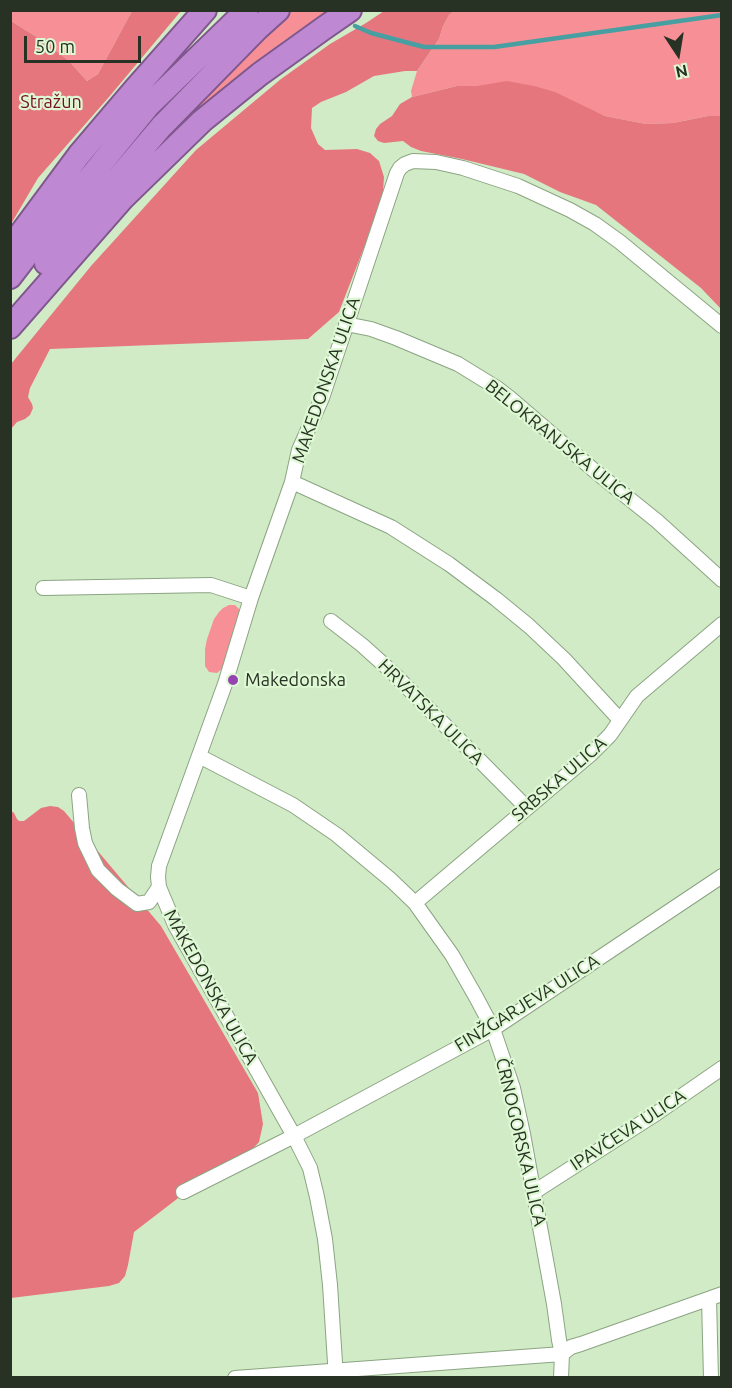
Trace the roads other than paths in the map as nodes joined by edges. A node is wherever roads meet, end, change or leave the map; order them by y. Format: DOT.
graph roads {
  1 [pos="205,10"];
  2 [pos="247,10"];
  3 [pos="278,10"];
  4 [pos="350,10"];
  5 [pos="10,249"];
  6 [pos="10,277"];
  7 [pos="10,314"];
  8 [pos="346,324"];
  9 [pos="722,326"];
  10 [pos="10,327"];
  11 [pos="291,482"];
  12 [pos="722,580"];
  13 [pos="43,588"];
  14 [pos="251,598"];
  15 [pos="331,621"];
  16 [pos="722,624"];
  17 [pos="620,720"];
  18 [pos="199,756"];
  19 [pos="79,795"];
  20 [pos="527,808"];
  21 [pos="722,876"];
  22 [pos="159,887"];
  23 [pos="415,903"];
  24 [pos="493,1029"];
  25 [pos="722,1068"];
  26 [pos="294,1136"];
  27 [pos="183,1192"];
  28 [pos="534,1192"];
  29 [pos="715,1297"];
  30 [pos="562,1354"];
  31 [pos="336,1374"];
  32 [pos="235,1377"];
  33 [pos="561,1377"];
  34 [pos="711,1377"];
  1 -- 5 [label="highway"];
  2 -- 6 [label="highway"];
  3 -- 7 [label="highway"];
  4 -- 10 [label="highway"];
  8 -- 9 [label="street, MAKEDONSKA ULICA"];
  8 -- 11 [label="street, MAKEDONSKA ULICA"];
  8 -- 12 [label="street, BELOKRANJSKA ULICA"];
  11 -- 14 [label="street, MAKEDONSKA ULICA"];
  11 -- 17 [label="street"];
  13 -- 14 [label="street"];
  14 -- 18 [label="street, MAKEDONSKA ULICA"];
  15 -- 20 [label="street, HRVATSKA ULICA"];
  16 -- 17 [label="street, SRBSKA ULICA"];
  17 -- 20 [label="street, SRBSKA ULICA"];
  18 -- 22 [label="street, MAKEDONSKA ULICA"];
  18 -- 23 [label="street, ČRNOGORSKA ULICA"];
  19 -- 22 [label="street"];
  20 -- 23 [label="street, SRBSKA ULICA"];
  21 -- 24 [label="street, FINŽGARJEVA ULICA"];
  22 -- 26 [label="street, MAKEDONSKA ULICA"];
  23 -- 24 [label="street, ČRNOGORSKA ULICA"];
  24 -- 26 [label="street, FINŽGARJEVA ULICA"];
  24 -- 28 [label="street, ČRNOGORSKA ULICA"];
  25 -- 28 [label="street, IPAVČEVA ULICA"];
  26 -- 27 [label="street, FINŽGARJEVA ULICA"];
  26 -- 31 [label="street, MAKEDONSKA ULICA"];
  28 -- 30 [label="street, ČRNOGORSKA ULICA"];
  29 -- 30 [label="street"];
  29 -- 34 [label="street"];
  30 -- 31 [label="street"];
  30 -- 33 [label="street, ČRNOGORSKA ULICA"];
  31 -- 32 [label="street"];
}
